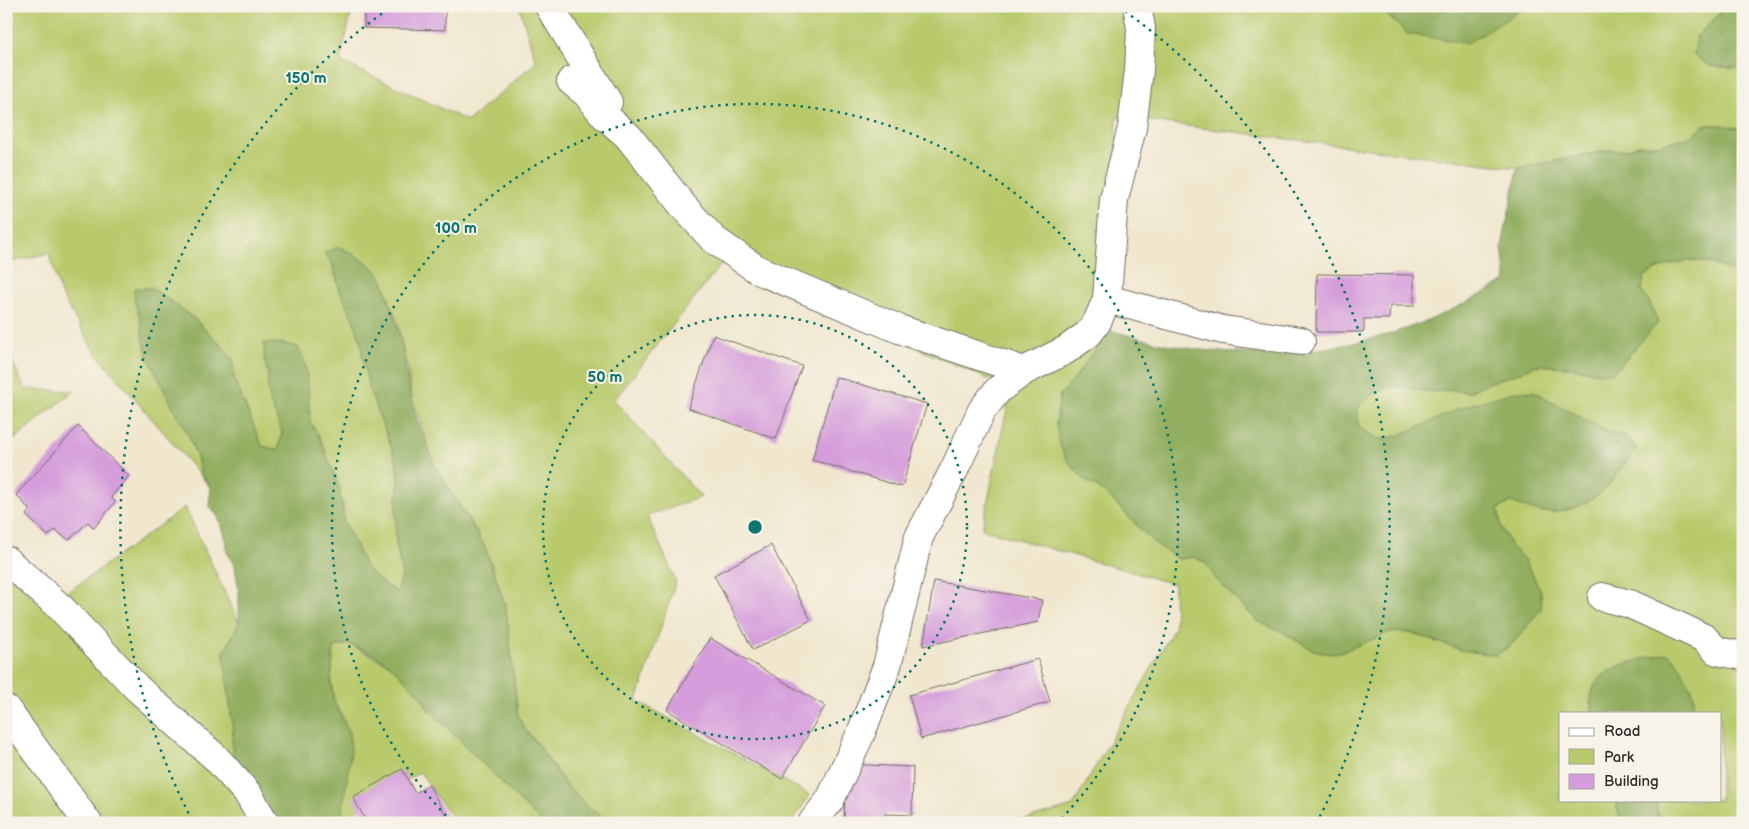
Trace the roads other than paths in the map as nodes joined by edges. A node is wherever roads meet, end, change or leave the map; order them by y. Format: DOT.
graph roads {
  1 [pos="549,6"];
  2 [pos="1137,6"];
  3 [pos="571,81"];
  4 [pos="628,136"];
  5 [pos="1107,299"];
  6 [pos="1301,341"];
  7 [pos="1024,371"];
  8 [pos="6,560"];
  9 [pos="1602,597"];
  10 [pos="1743,656"];
  11 [pos="6,708"];
  12 [pos="88,823"];
  13 [pos="265,823"];
  14 [pos="812,823"];
  1 -- 4 [label="street"];
  2 -- 5 [label="street"];
  3 -- 4 [label="street"];
  4 -- 7 [label="street"];
  5 -- 6 [label="street"];
  5 -- 7 [label="street"];
  7 -- 14 [label="street"];
  8 -- 13 [label="street"];
  9 -- 10 [label="street"];
  11 -- 12 [label="street"];
}
